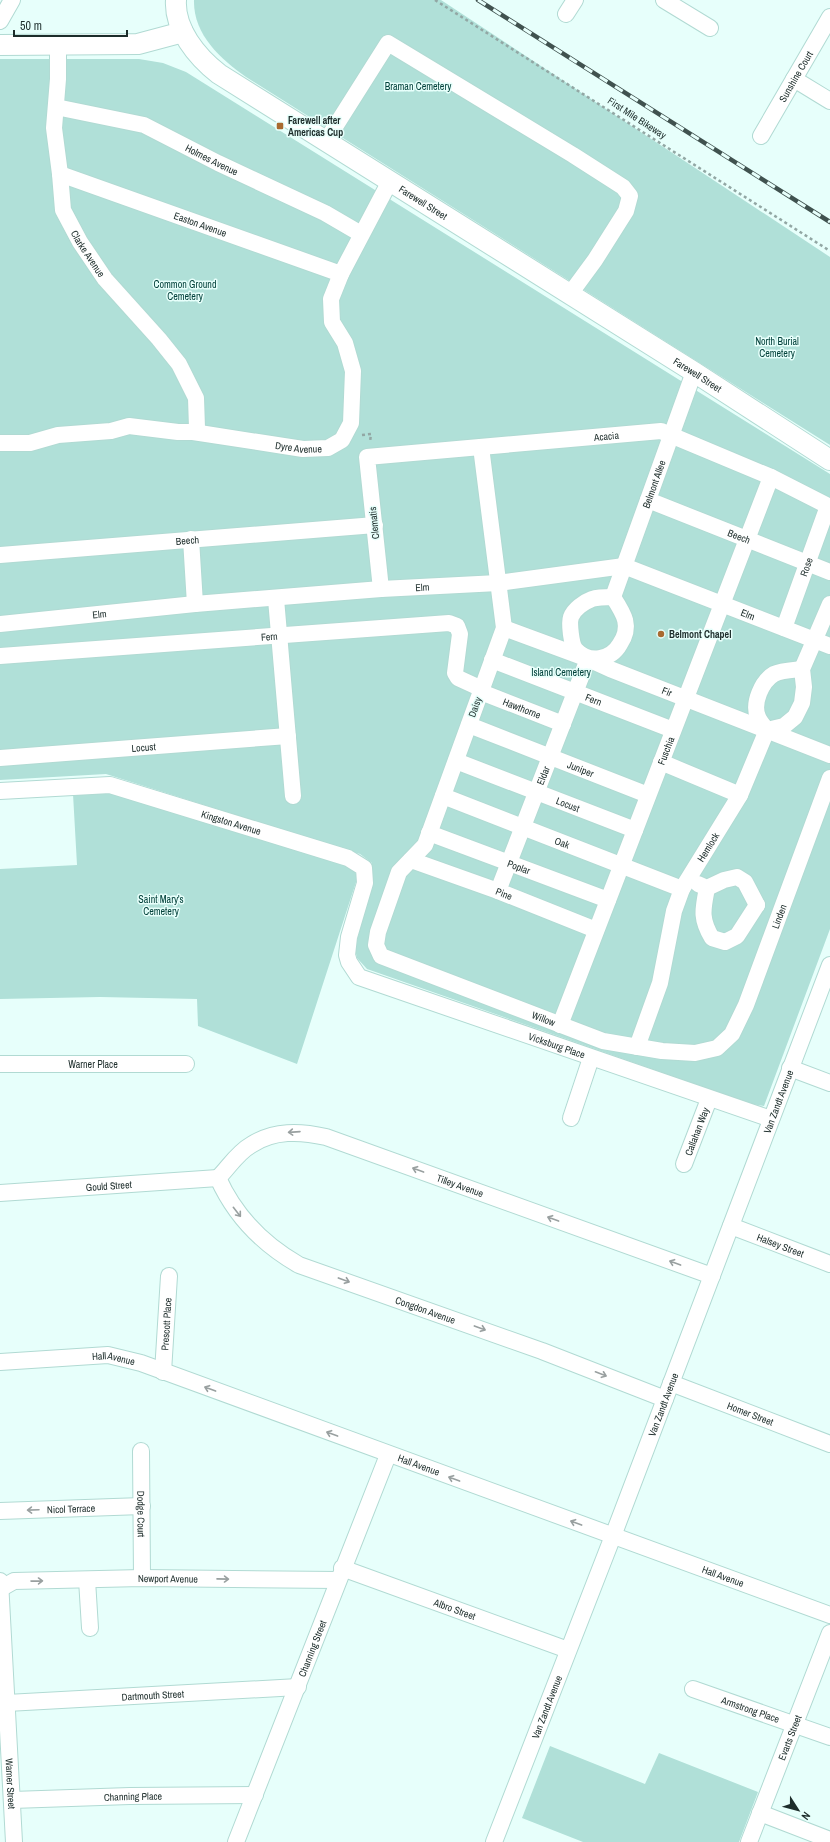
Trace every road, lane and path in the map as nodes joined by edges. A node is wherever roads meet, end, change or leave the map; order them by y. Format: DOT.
graph roads {
  1 [pos="12,0"];
  2 [pos="176,0"];
  3 [pos="435,0"];
  4 [pos="575,0"];
  5 [pos="664,0"];
  6 [pos="566,14"];
  7 [pos="830,18"];
  8 [pos="0,21"];
  9 [pos="710,28"];
  10 [pos="183,32"];
  11 [pos="58,44"];
  12 [pos="0,45"];
  13 [pos="794,79"];
  14 [pos="830,101"];
  15 [pos="56,107"];
  16 [pos="761,136"];
  17 [pos="326,141"];
  18 [pos="60,174"];
  19 [pos="390,181"];
  20 [pos="361,234"];
  21 [pos="830,251"];
  22 [pos="341,274"];
  23 [pos="570,294"];
  24 [pos="694,372"];
  25 [pos="193,432"];
  26 [pos="671,435"];
  27 [pos="342,440"];
  28 [pos="0,443"];
  29 [pos="481,447"];
  30 [pos="370,457"];
  31 [pos="830,460"];
  32 [pos="771,477"];
  33 [pos="648,500"];
  34 [pos="829,507"];
  35 [pos="375,524"];
  36 [pos="190,539"];
  37 [pos="746,540"];
  38 [pos="0,555"];
  39 [pos="807,563"];
  40 [pos="624,566"];
  41 [pos="830,572"];
  42 [pos="498,583"];
  43 [pos="381,590"];
  44 [pos="613,597"];
  45 [pos="276,599"];
  46 [pos="195,604"];
  47 [pos="722,604"];
  48 [pos="830,604"];
  49 [pos="0,624"];
  50 [pos="504,628"];
  51 [pos="784,628"];
  52 [pos="279,636"];
  53 [pos="823,643"];
  54 [pos="0,656"];
  55 [pos="588,659"];
  56 [pos="492,660"];
  57 [pos="802,669"];
  58 [pos="481,690"];
  59 [pos="575,692"];
  60 [pos="686,698"];
  61 [pos="563,724"];
  62 [pos="468,725"];
  63 [pos="673,730"];
  64 [pos="767,730"];
  65 [pos="288,736"];
  66 [pos="830,755"];
  67 [pos="550,757"];
  68 [pos="0,758"];
  69 [pos="456,761"];
  70 [pos="661,762"];
  71 [pos="830,778"];
  72 [pos="0,792"];
  73 [pos="536,792"];
  74 [pos="648,795"];
  75 [pos="740,795"];
  76 [pos="293,796"];
  77 [pos="443,796"];
  78 [pos="523,827"];
  79 [pos="635,830"];
  80 [pos="429,834"];
  81 [pos="411,860"];
  82 [pos="509,863"];
  83 [pos="621,866"];
  84 [pos="686,884"];
  85 [pos="707,888"];
  86 [pos="498,891"];
  87 [pos="608,900"];
  88 [pos="757,905"];
  89 [pos="784,905"];
  90 [pos="596,930"];
  91 [pos="379,950"];
  92 [pos="349,962"];
  93 [pos="830,966"];
  94 [pos="560,1025"];
  95 [pos="637,1047"];
  96 [pos="717,1048"];
  97 [pos="591,1058"];
  98 [pos="0,1064"];
  99 [pos="186,1064"];
  100 [pos="790,1068"];
  101 [pos="830,1083"];
  102 [pos="709,1099"];
  103 [pos="571,1118"];
  104 [pos="771,1119"];
  105 [pos="684,1164"];
  106 [pos="218,1178"];
  107 [pos="0,1193"];
  108 [pos="731,1226"];
  109 [pos="830,1264"];
  110 [pos="169,1276"];
  111 [pos="712,1276"];
  112 [pos="0,1362"];
  113 [pos="163,1372"];
  114 [pos="671,1383"];
  115 [pos="665,1399"];
  116 [pos="830,1444"];
  117 [pos="141,1451"];
  118 [pos="388,1455"];
  119 [pos="142,1506"];
  120 [pos="0,1511"];
  121 [pos="613,1536"];
  122 [pos="340,1574"];
  123 [pos="142,1578"];
  124 [pos="87,1580"];
  125 [pos="0,1581"];
  126 [pos="0,1588"];
  127 [pos="830,1615"];
  128 [pos="90,1628"];
  129 [pos="830,1633"];
  130 [pos="568,1650"];
  131 [pos="298,1687"];
  132 [pos="693,1689"];
  133 [pos="7,1703"];
  134 [pos="794,1725"];
  135 [pos="830,1737"];
  136 [pos="255,1795"];
  137 [pos="12,1800"];
  138 [pos="760,1812"];
  139 [pos="830,1840"];
  140 [pos="14,1842"];
  141 [pos="236,1842"];
  142 [pos="494,1842"];
  143 [pos="749,1842"];
  1 -- 8 [label="street"];
  2 -- 10 [label="main road, Farewell Street"];
  3 -- 21 [label="path, First Mile Bikeway"];
  4 -- 6 [label="street"];
  5 -- 9 [label="street"];
  7 -- 13 [label="street, Sunshine Court"];
  10 -- 11 [label="main road"];
  10 -- 17 [label="main road, Farewell Street"];
  11 -- 12 [label="main road"];
  11 -- 15 [label="street, Clarke Avenue"];
  13 -- 14 [label="street"];
  13 -- 16 [label="street, Sunshine Court"];
  15 -- 18 [label="street, Clarke Avenue"];
  15 -- 20 [label="street, Holmes Avenue"];
  17 -- 19 [label="main road, Farewell Street"];
  17 -- 23 [label="street"];
  18 -- 22 [label="street, Easton Avenue"];
  18 -- 25 [label="street, Clarke Avenue"];
  19 -- 20 [label="street"];
  19 -- 23 [label="main road, Farewell Street"];
  20 -- 22 [label="street"];
  22 -- 27 [label="street"];
  23 -- 24 [label="main road, Farewell Street"];
  24 -- 26 [label="street, Belmont Allee"];
  24 -- 31 [label="main road, Farewell Street"];
  25 -- 27 [label="street, Dyre Avenue"];
  25 -- 28 [label="street, Dyre Avenue"];
  26 -- 29 [label="street, Acacia"];
  26 -- 32 [label="street, Acacia"];
  26 -- 33 [label="street, Belmont Allee"];
  27 -- 30 [label="path"];
  29 -- 30 [label="street, Acacia"];
  29 -- 42 [label="street, Daisy"];
  30 -- 35 [label="street, Clematis"];
  32 -- 34 [label="street, Acacia"];
  32 -- 37 [label="street, Fuschia"];
  33 -- 37 [label="street, Beech"];
  33 -- 40 [label="street, Belmont Allee"];
  34 -- 39 [label="street, Rose"];
  35 -- 36 [label="street, Beech"];
  35 -- 43 [label="street, Clematis"];
  36 -- 38 [label="street, Beech"];
  36 -- 46 [label="street"];
  37 -- 39 [label="street, Beech"];
  37 -- 47 [label="street, Fuschia"];
  39 -- 41 [label="street, Beech"];
  39 -- 51 [label="street, Rose"];
  40 -- 42 [label="street, Elm"];
  40 -- 44 [label="street, Belmont Allee"];
  40 -- 47 [label="street, Elm"];
  42 -- 43 [label="street, Elm"];
  42 -- 50 [label="street, Daisy"];
  43 -- 45 [label="street, Elm"];
  44 -- 55 [label="street"];
  44 -- 55 [label="street"];
  45 -- 46 [label="street, Elm"];
  45 -- 52 [label="street"];
  46 -- 49 [label="street, Elm"];
  47 -- 51 [label="street, Elm"];
  47 -- 60 [label="street, Fuschia"];
  48 -- 53 [label="street"];
  50 -- 55 [label="street, Fir"];
  50 -- 56 [label="street, Daisy"];
  51 -- 53 [label="street, Elm"];
  52 -- 54 [label="street, Fern"];
  52 -- 58 [label="street, Fern"];
  52 -- 65 [label="street"];
  53 -- 57 [label="street"];
  55 -- 59 [label="street, Eldar"];
  55 -- 60 [label="street, Fir"];
  56 -- 58 [label="street, Daisy"];
  56 -- 59 [label="street, Fern"];
  57 -- 64 [label="street"];
  57 -- 64 [label="street"];
  58 -- 61 [label="street, Hawthorne"];
  58 -- 62 [label="street, Daisy"];
  59 -- 61 [label="street, Eldar"];
  59 -- 63 [label="street, Fern"];
  60 -- 63 [label="street, Fuschia"];
  60 -- 64 [label="street, Fir"];
  61 -- 67 [label="street, Eldar"];
  62 -- 67 [label="street, Juniper"];
  62 -- 69 [label="street, Daisy"];
  63 -- 70 [label="street, Fuschia"];
  64 -- 66 [label="street, Fir"];
  64 -- 75 [label="street, Hemlock"];
  65 -- 68 [label="street, Locust"];
  65 -- 76 [label="street"];
  67 -- 73 [label="street, Eldar"];
  67 -- 74 [label="street, Juniper"];
  69 -- 73 [label="street, Locust"];
  69 -- 77 [label="street, Daisy"];
  70 -- 74 [label="street, Fuschia"];
  70 -- 75 [label="street"];
  71 -- 89 [label="street, Linden"];
  72 -- 92 [label="street, Kingston Avenue"];
  73 -- 78 [label="street, Eldar"];
  73 -- 79 [label="street, Locust"];
  74 -- 79 [label="street, Fuschia"];
  75 -- 84 [label="street, Hemlock"];
  77 -- 78 [label="street, Oak"];
  77 -- 80 [label="street, Daisy"];
  78 -- 82 [label="street, Eldar"];
  78 -- 83 [label="street, Oak"];
  79 -- 83 [label="street, Fuschia"];
  80 -- 81 [label="street, Daisy"];
  80 -- 82 [label="street, Poplar"];
  81 -- 86 [label="street, Pine"];
  81 -- 91 [label="street, Daisy"];
  82 -- 86 [label="street, Eldar"];
  82 -- 87 [label="street, Poplar"];
  83 -- 84 [label="street, Oak"];
  83 -- 87 [label="street, Fuschia"];
  84 -- 85 [label="street, Oak"];
  84 -- 95 [label="street, Hemlock"];
  85 -- 88 [label="street"];
  85 -- 88 [label="street"];
  86 -- 90 [label="street, Pine"];
  87 -- 90 [label="street, Fuschia"];
  88 -- 89 [label="street"];
  89 -- 96 [label="street, Linden"];
  90 -- 94 [label="street, Fuschia"];
  91 -- 94 [label="street, Willow"];
  92 -- 97 [label="street, Vicksburg Place"];
  93 -- 100 [label="street, Van Zandt Avenue"];
  94 -- 95 [label="street, Willow"];
  95 -- 96 [label="street, Willow"];
  97 -- 102 [label="street, Vicksburg Place"];
  97 -- 103 [label="street"];
  98 -- 99 [label="street, Warner Place"];
  100 -- 101 [label="street"];
  100 -- 104 [label="street, Van Zandt Avenue"];
  102 -- 104 [label="street, Vicksburg Place"];
  102 -- 105 [label="street, Callahan Way"];
  104 -- 108 [label="street, Van Zandt Avenue"];
  106 -- 107 [label="street, Gould Street"];
  111 -- 106 [label="street, Tilley Avenue, one-way"];
  106 -- 115 [label="street, Congdon Avenue, one-way"];
  108 -- 109 [label="street, Halsey Street"];
  108 -- 111 [label="street, Van Zandt Avenue"];
  110 -- 113 [label="street, Prescott Place"];
  111 -- 114 [label="street, Van Zandt Avenue"];
  112 -- 113 [label="street, Hall Avenue"];
  118 -- 113 [label="street, Hall Avenue, one-way"];
  114 -- 115 [label="street, Van Zandt Avenue"];
  114 -- 116 [label="street, Homer Street"];
  115 -- 121 [label="street, Van Zandt Avenue"];
  117 -- 119 [label="street, Dodge Court"];
  121 -- 118 [label="street, Hall Avenue, one-way"];
  118 -- 122 [label="street, Channing Street"];
  119 -- 120 [label="street, Nicol Terrace, one-way"];
  119 -- 123 [label="street, Dodge Court"];
  121 -- 127 [label="street, Hall Avenue"];
  121 -- 130 [label="street, Van Zandt Avenue"];
  123 -- 122 [label="street, Newport Avenue, one-way"];
  122 -- 130 [label="street, Albro Street"];
  122 -- 131 [label="street, Channing Street"];
  123 -- 124 [label="street, Newport Avenue"];
  126 -- 124 [label="street, Newport Avenue, one-way"];
  124 -- 128 [label="street"];
  125 -- 126 [label="street, Warner Street"];
  126 -- 133 [label="street, Warner Street"];
  129 -- 134 [label="street, Evarts Street"];
  130 -- 142 [label="street, Van Zandt Avenue"];
  131 -- 133 [label="street, Dartmouth Street"];
  131 -- 136 [label="street, Channing Street"];
  132 -- 134 [label="street, Armstrong Place"];
  133 -- 137 [label="street, Warner Street"];
  134 -- 135 [label="street, Armstrong Place"];
  134 -- 138 [label="street, Evarts Street"];
  136 -- 137 [label="street, Channing Place"];
  136 -- 141 [label="street, Channing Street"];
  137 -- 140 [label="street, Warner Street"];
  138 -- 139 [label="street"];
  138 -- 143 [label="street, Evarts Street"];
}
